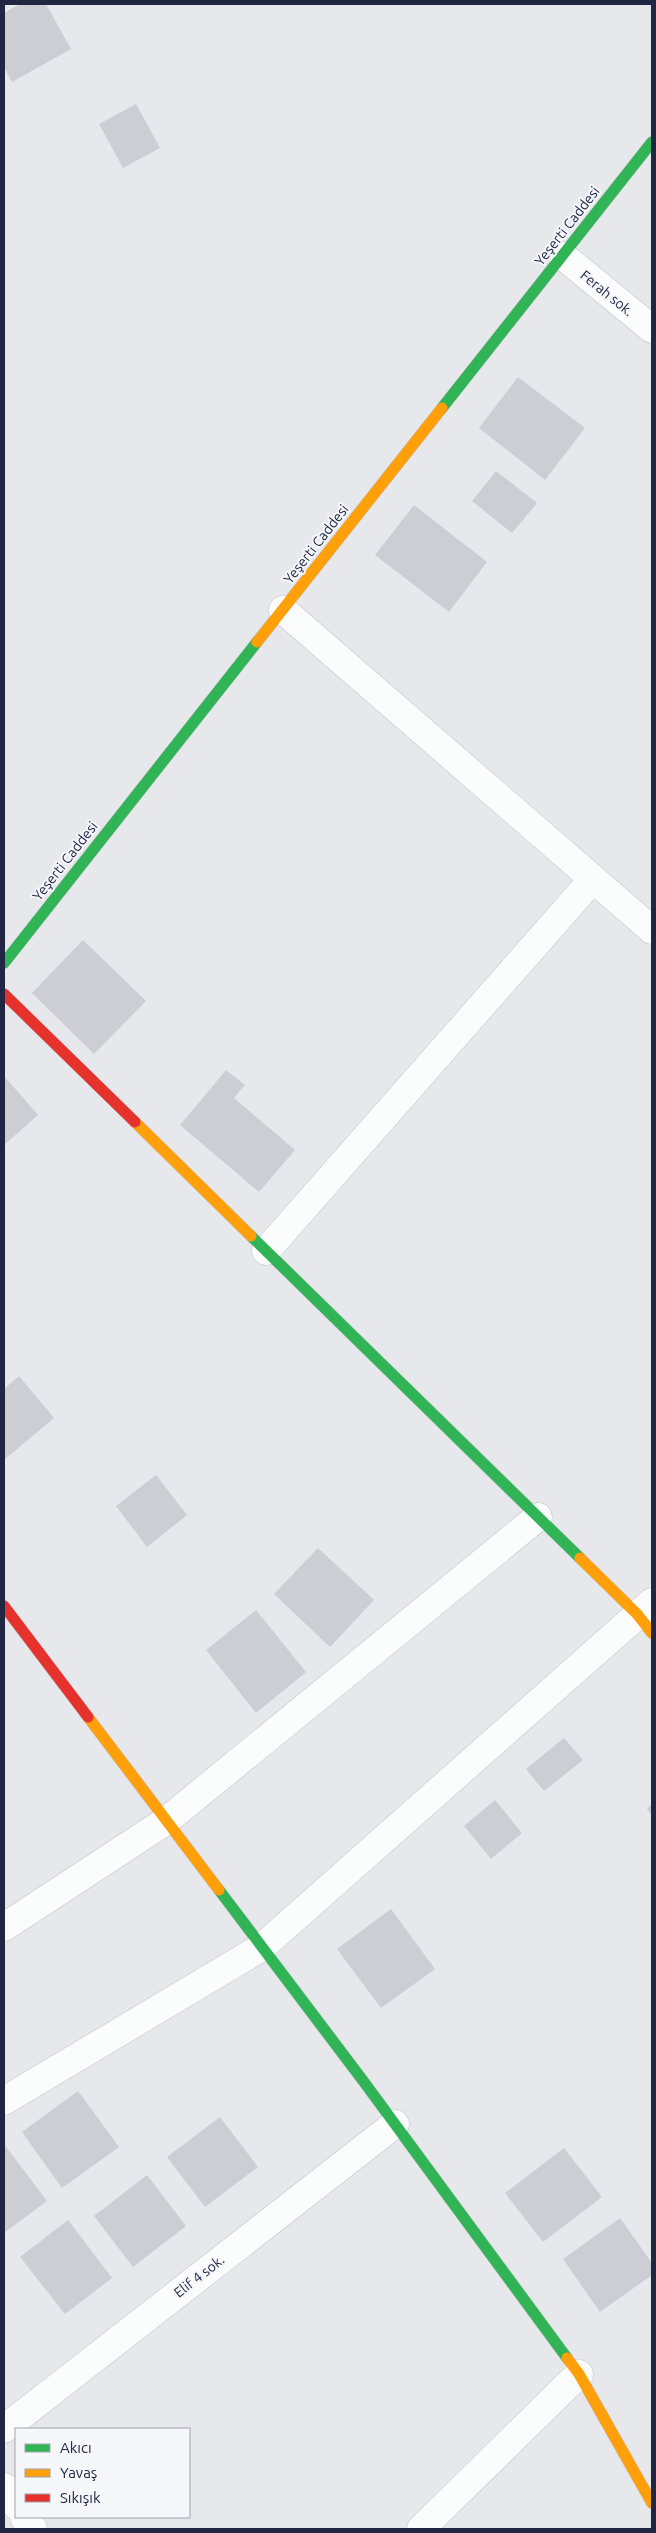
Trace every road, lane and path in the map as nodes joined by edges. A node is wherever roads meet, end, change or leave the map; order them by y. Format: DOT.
graph roads {
  1 [pos="652,142"];
  2 [pos="563,256"];
  3 [pos="652,330"];
  4 [pos="283,610"];
  5 [pos="593,879"];
  6 [pos="652,930"];
  7 [pos="4,963"];
  8 [pos="4,994"];
  9 [pos="266,1251"];
  10 [pos="538,1517"];
  11 [pos="4,1606"];
  12 [pos="647,1617"];
  13 [pos="166,1821"];
  14 [pos="4,1927"];
  15 [pos="262,1947"];
  16 [pos="4,2101"];
  17 [pos="395,2124"];
  18 [pos="579,2374"];
  19 [pos="4,2429"];
  20 [pos="4,2487"];
  21 [pos="652,2503"];
  22 [pos="15,2504"];
  23 [pos="25,2518"];
  24 [pos="33,2529"];
  25 [pos="421,2529"];
  1 -- 2 [label="street, Yeşerti Caddesi"];
  2 -- 3 [label="street, Ferah sok."];
  2 -- 4 [label="street, Yeşerti Caddesi"];
  4 -- 5 [label="street"];
  4 -- 7 [label="street, Yeşerti Caddesi"];
  5 -- 6 [label="street"];
  5 -- 9 [label="street"];
  8 -- 9 [label="street"];
  9 -- 10 [label="street"];
  10 -- 12 [label="street"];
  10 -- 13 [label="street"];
  11 -- 13 [label="street"];
  12 -- 15 [label="street"];
  13 -- 14 [label="street"];
  13 -- 15 [label="street"];
  15 -- 16 [label="street"];
  15 -- 17 [label="street"];
  17 -- 18 [label="street"];
  17 -- 19 [label="street, Elif 4 sok."];
  18 -- 21 [label="street"];
  18 -- 25 [label="street"];
  20 -- 22 [label="street"];
  23 -- 24 [label="street"];
}
